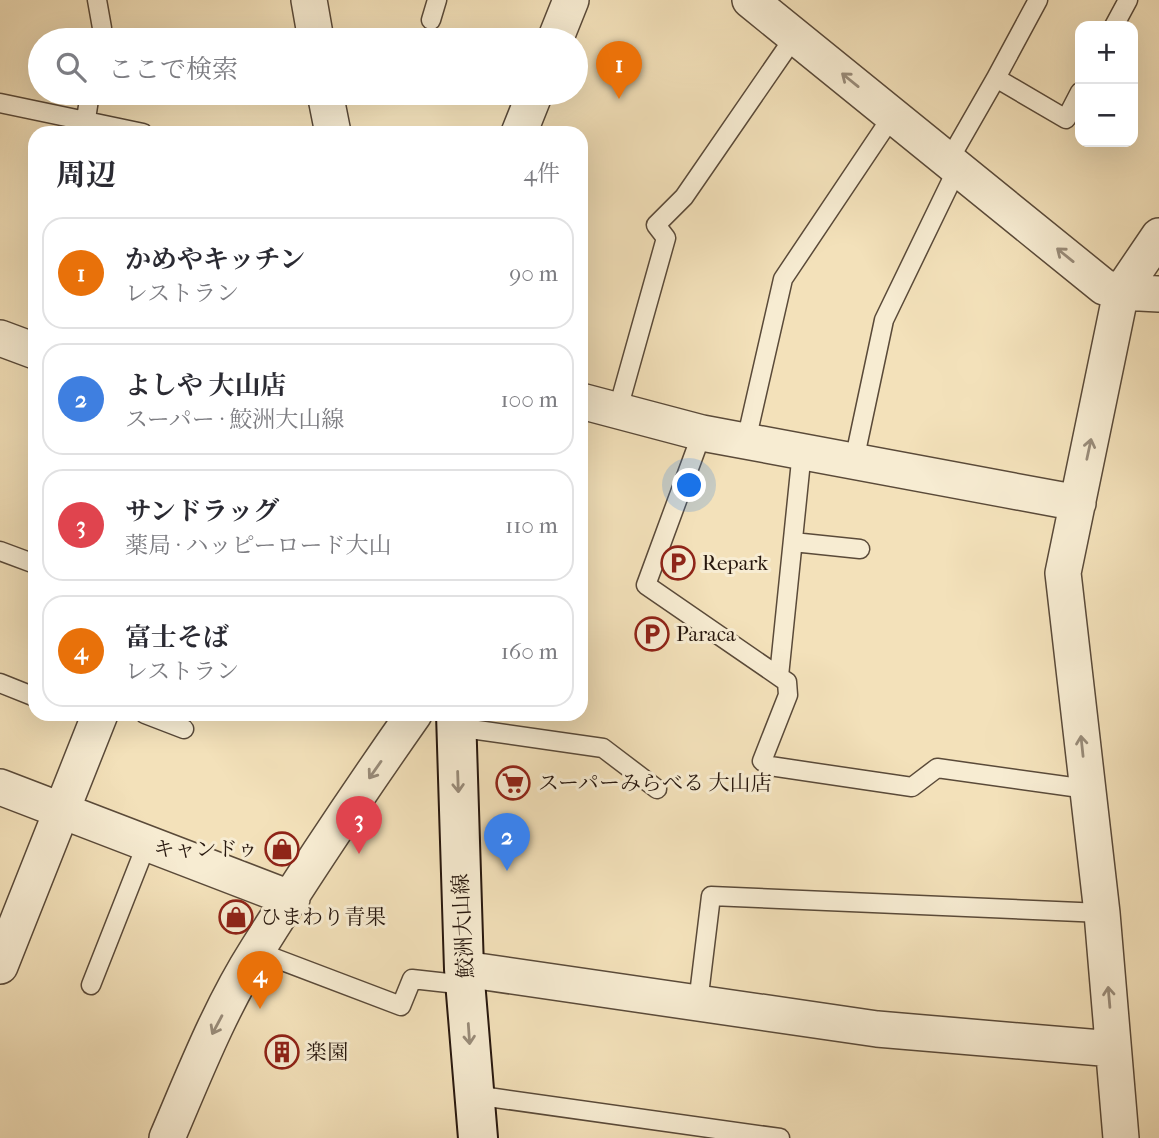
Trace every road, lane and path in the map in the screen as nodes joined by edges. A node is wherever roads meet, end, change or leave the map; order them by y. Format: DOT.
graph roads {
  1 [pos="97,0"];
  2 [pos="309,0"];
  3 [pos="437,0"];
  4 [pos="571,0"];
  5 [pos="750,0"];
  6 [pos="1038,0"];
  7 [pos="1128,0"];
  8 [pos="431,20"];
  9 [pos="1117,21"];
  10 [pos="102,28"];
  11 [pos="314,28"];
  12 [pos="560,28"];
  13 [pos="795,36"];
  14 [pos="996,78"];
  15 [pos="1075,102"];
  16 [pos="0,103"];
  17 [pos="88,105"];
  18 [pos="327,105"];
  19 [pos="530,105"];
  20 [pos="893,115"];
  21 [pos="86,119"];
  22 [pos="114,126"];
  23 [pos="332,126"];
  24 [pos="522,126"];
  25 [pos="954,164"];
  26 [pos="1159,236"];
  27 [pos="1121,292"];
  28 [pos="1159,294"];
  29 [pos="0,338"];
  30 [pos="28,348"];
  31 [pos="588,403"];
  32 [pos="618,409"];
  33 [pos="702,433"];
  34 [pos="746,441"];
  35 [pos="802,452"];
  36 [pos="855,461"];
  37 [pos="1078,503"];
  38 [pos="793,542"];
  39 [pos="860,549"];
  40 [pos="0,551"];
  41 [pos="28,561"];
  42 [pos="779,676"];
  43 [pos="0,683"];
  44 [pos="28,693"];
  45 [pos="91,721"];
  46 [pos="163,721"];
  47 [pos="410,721"];
  48 [pos="456,721"];
  49 [pos="461,721"];
  50 [pos="184,729"];
  51 [pos="0,787"];
  52 [pos="657,789"];
  53 [pos="1087,789"];
  54 [pos="62,810"];
  55 [pos="147,843"];
  56 [pos="292,899"];
  57 [pos="1101,913"];
  58 [pos="256,951"];
  59 [pos="2,955"];
  60 [pos="465,977"];
  61 [pos="91,985"];
  62 [pos="698,1003"];
  63 [pos="1113,1049"];
  64 [pos="474,1095"];
  65 [pos="167,1138"];
  66 [pos="478,1138"];
  67 [pos="780,1138"];
  68 [pos="1121,1138"];
  1 -- 10 [label="lane"];
  2 -- 11 [label="street"];
  3 -- 8 [label="lane"];
  4 -- 12 [label="street"];
  5 -- 13 [label="street"];
  6 -- 14 [label="lane"];
  7 -- 9 [label="lane"];
  20 -- 13 [label="street, one-way"];
  13 -- 32 [label="lane"];
  14 -- 15 [label="lane"];
  14 -- 25 [label="lane"];
  16 -- 21 [label="lane"];
  17 -- 21 [label="lane"];
  18 -- 23 [label="street"];
  19 -- 24 [label="street"];
  20 -- 25 [label="street"];
  20 -- 34 [label="lane"];
  21 -- 22 [label="lane"];
  27 -- 25 [label="street, one-way"];
  25 -- 36 [label="lane"];
  26 -- 27 [label="street"];
  27 -- 28 [label="street"];
  37 -- 27 [label="street, one-way"];
  29 -- 30 [label="street"];
  31 -- 32 [label="street"];
  32 -- 33 [label="street"];
  33 -- 34 [label="street"];
  33 -- 42 [label="lane"];
  34 -- 35 [label="street"];
  35 -- 36 [label="street"];
  35 -- 38 [label="lane"];
  36 -- 37 [label="street"];
  53 -- 37 [label="street, one-way"];
  38 -- 39 [label="lane"];
  38 -- 42 [label="lane"];
  40 -- 41 [label="lane"];
  42 -- 53 [label="lane"];
  43 -- 44 [label="lane"];
  45 -- 54 [label="street"];
  46 -- 50 [label="lane"];
  47 -- 56 [label="street, one-way"];
  48 -- 60 [label="main road, 鮫洲大山線, one-way"];
  49 -- 52 [label="lane"];
  51 -- 54 [label="street"];
  53 -- 57 [label="street"];
  54 -- 55 [label="street"];
  54 -- 59 [label="street"];
  55 -- 56 [label="street"];
  55 -- 61 [label="lane"];
  56 -- 58 [label="street"];
  57 -- 62 [label="lane"];
  63 -- 57 [label="street, one-way"];
  58 -- 60 [label="lane"];
  58 -- 65 [label="street, one-way"];
  60 -- 62 [label="street"];
  60 -- 64 [label="main road, 鮫洲大山線, one-way"];
  62 -- 63 [label="street"];
  63 -- 68 [label="street"];
  64 -- 66 [label="main road, 鮫洲大山線"];
  64 -- 67 [label="lane"];
}
